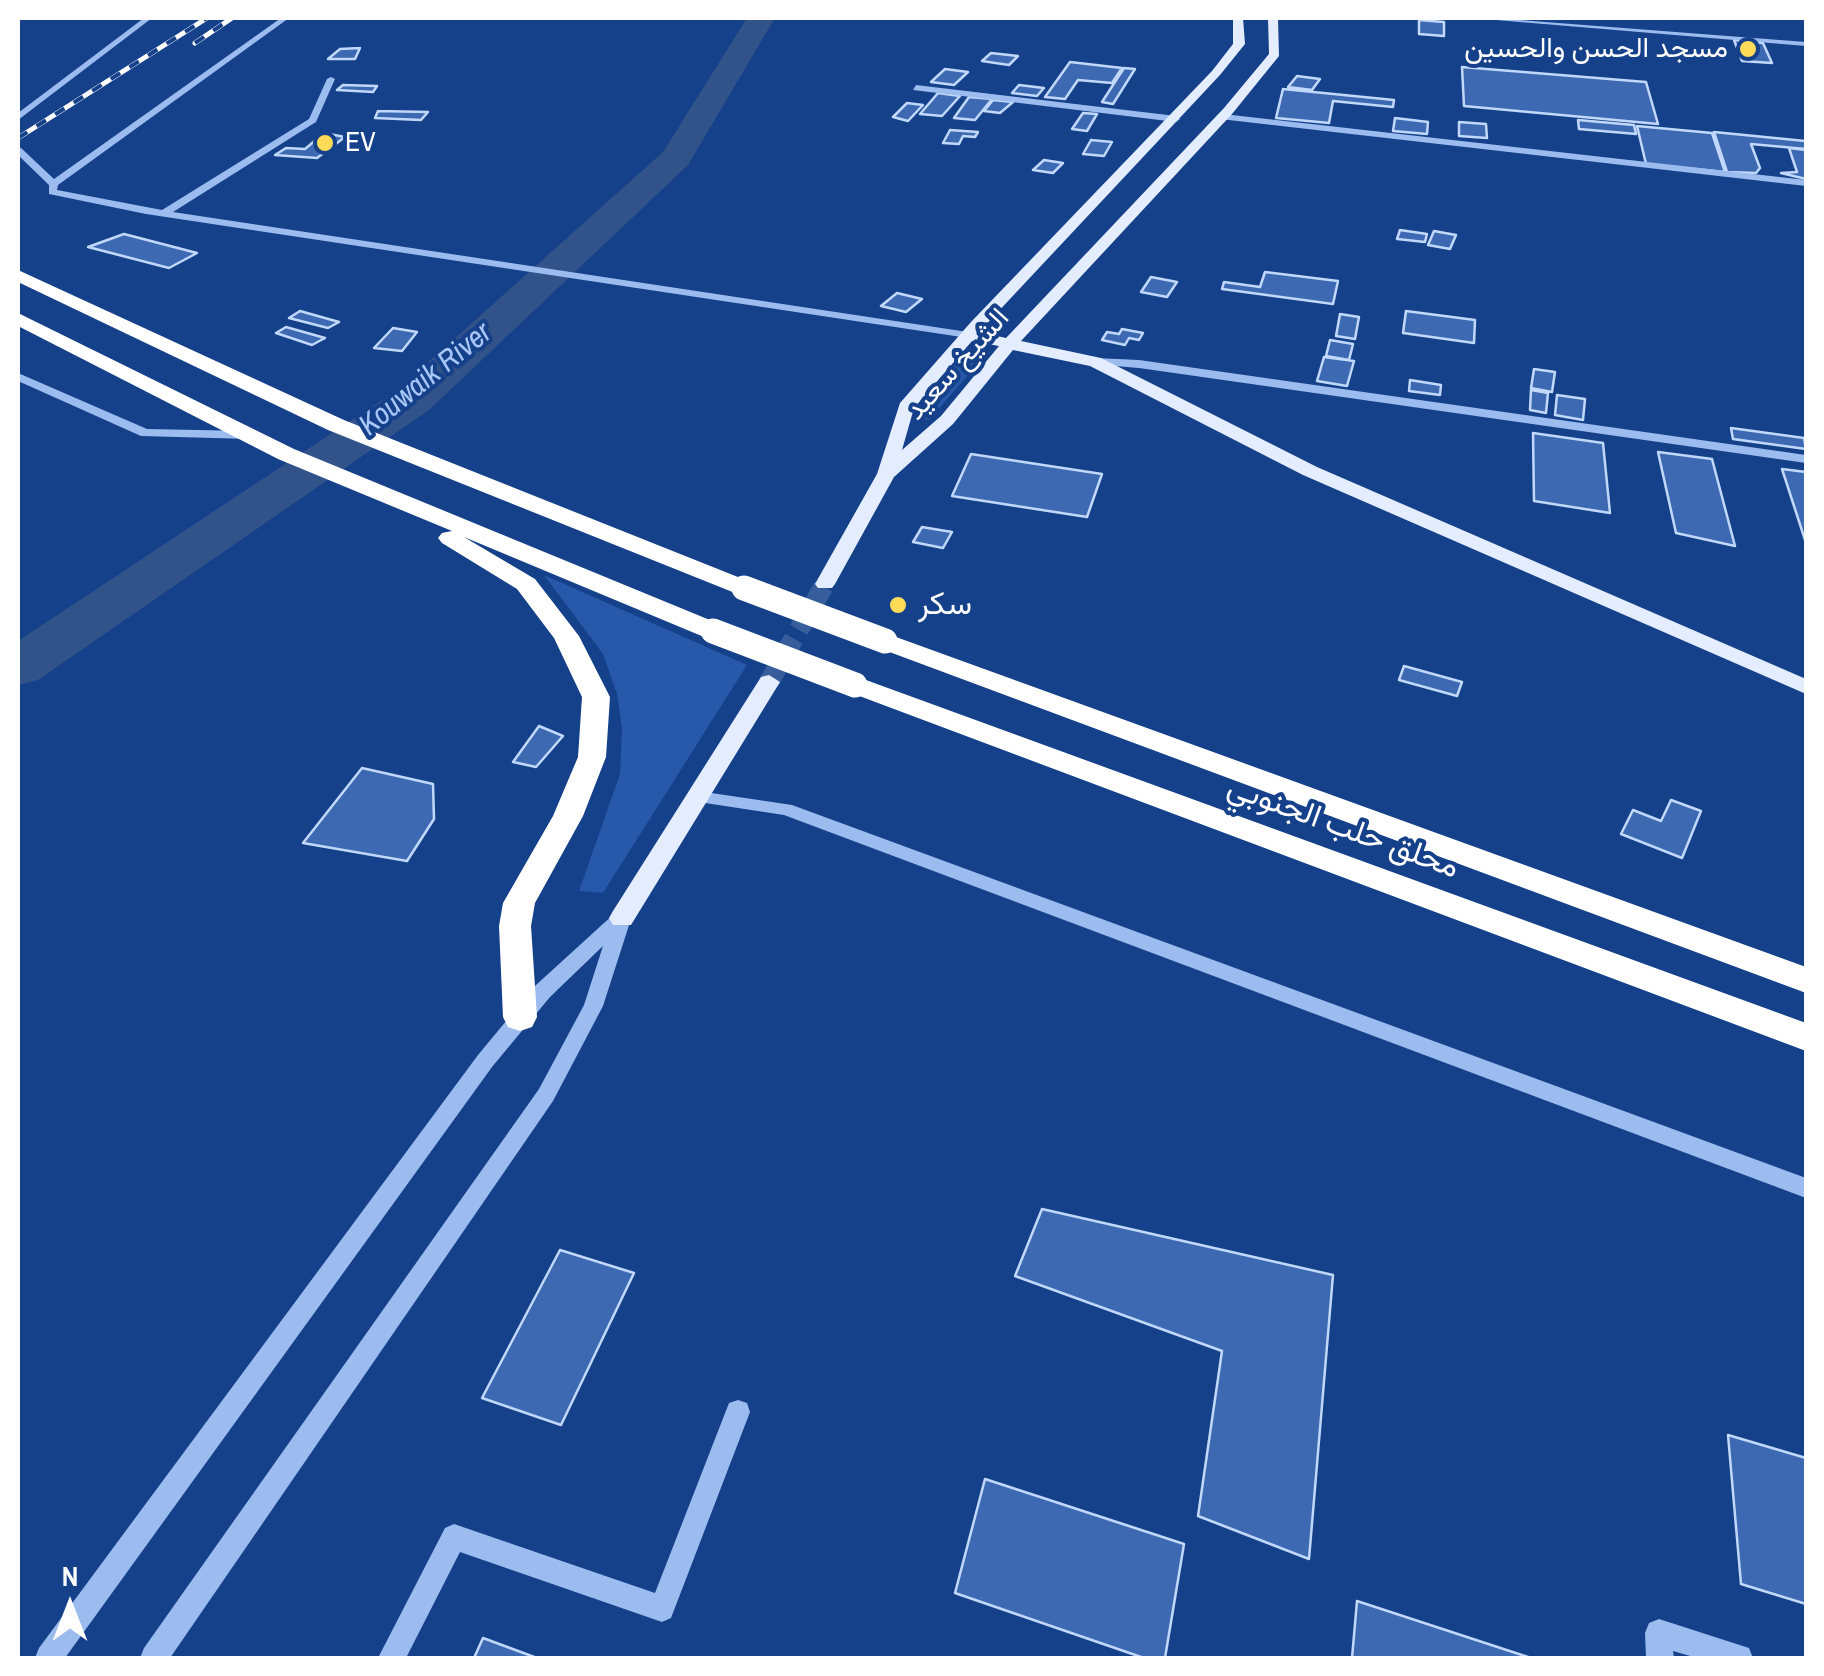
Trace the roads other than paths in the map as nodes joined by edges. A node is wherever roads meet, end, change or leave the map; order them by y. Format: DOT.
graph roads {
  1 [pos="148,18"];
  2 [pos="286,18"];
  3 [pos="1238,18"];
  4 [pos="1272,18"];
  5 [pos="1496,18"];
  6 [pos="1716,18"];
  7 [pos="1721,35"];
  8 [pos="1806,44"];
  9 [pos="331,80"];
  10 [pos="916,88"];
  11 [pos="1223,116"];
  12 [pos="18,117"];
  13 [pos="1176,119"];
  14 [pos="18,150"];
  15 [pos="54,184"];
  16 [pos="1806,184"];
  17 [pos="163,214"];
  18 [pos="18,275"];
  19 [pos="18,320"];
  20 [pos="968,336"];
  21 [pos="1011,342"];
  22 [pos="1095,362"];
  23 [pos="18,377"];
  24 [pos="249,435"];
  25 [pos="1806,459"];
  26 [pos="886,474"];
  27 [pos="366,487"];
  28 [pos="824,584"];
  29 [pos="770,682"];
  30 [pos="1806,686"];
  31 [pos="698,798"];
  32 [pos="622,918"];
  33 [pos="1806,980"];
  34 [pos="520,1018"];
  35 [pos="1806,1037"];
  36 [pos="1806,1188"];
  37 [pos="738,1412"];
  38 [pos="49,1658"];
  39 [pos="154,1658"];
  40 [pos="392,1658"];
  41 [pos="1660,1658"];
  42 [pos="1739,1658"];
  1 -- 12 [label="street"];
  2 -- 15 [label="street"];
  3 -- 13 [label="main road, الشيخ سعيد"];
  4 -- 11 [label="main road, الشيخ سعيد"];
  5 -- 7 [label="street"];
  6 -- 7 [label="street"];
  7 -- 8 [label="street"];
  9 -- 17 [label="street"];
  10 -- 13 [label="street"];
  11 -- 16 [label="street"];
  11 -- 21 [label="main road, الشيخ سعيد"];
  13 -- 20 [label="main road, الشيخ سعيد"];
  14 -- 15 [label="street"];
  15 -- 17 [label="street"];
  17 -- 20 [label="street"];
  18 -- 33 [label="highway, محلق حلب الجنوبي, bridge"];
  19 -- 24 [label="highway"];
  20 -- 21 [label="main road"];
  20 -- 26 [label="main road, الشيخ سعيد"];
  21 -- 22 [label="main road"];
  21 -- 26 [label="main road, الشيخ سعيد"];
  22 -- 25 [label="street"];
  22 -- 30 [label="main road"];
  23 -- 24 [label="street"];
  24 -- 27 [label="highway"];
  26 -- 28 [label="main road"];
  27 -- 34 [label="highway"];
  27 -- 35 [label="highway, محلق حلب الجنوبي, bridge"];
  29 -- 31 [label="main road"];
  31 -- 32 [label="main road"];
  31 -- 36 [label="street"];
  32 -- 34 [label="street"];
  32 -- 39 [label="street"];
  34 -- 38 [label="street"];
  37 -- 40 [label="street"];
  41 -- 42 [label="street"];
}
